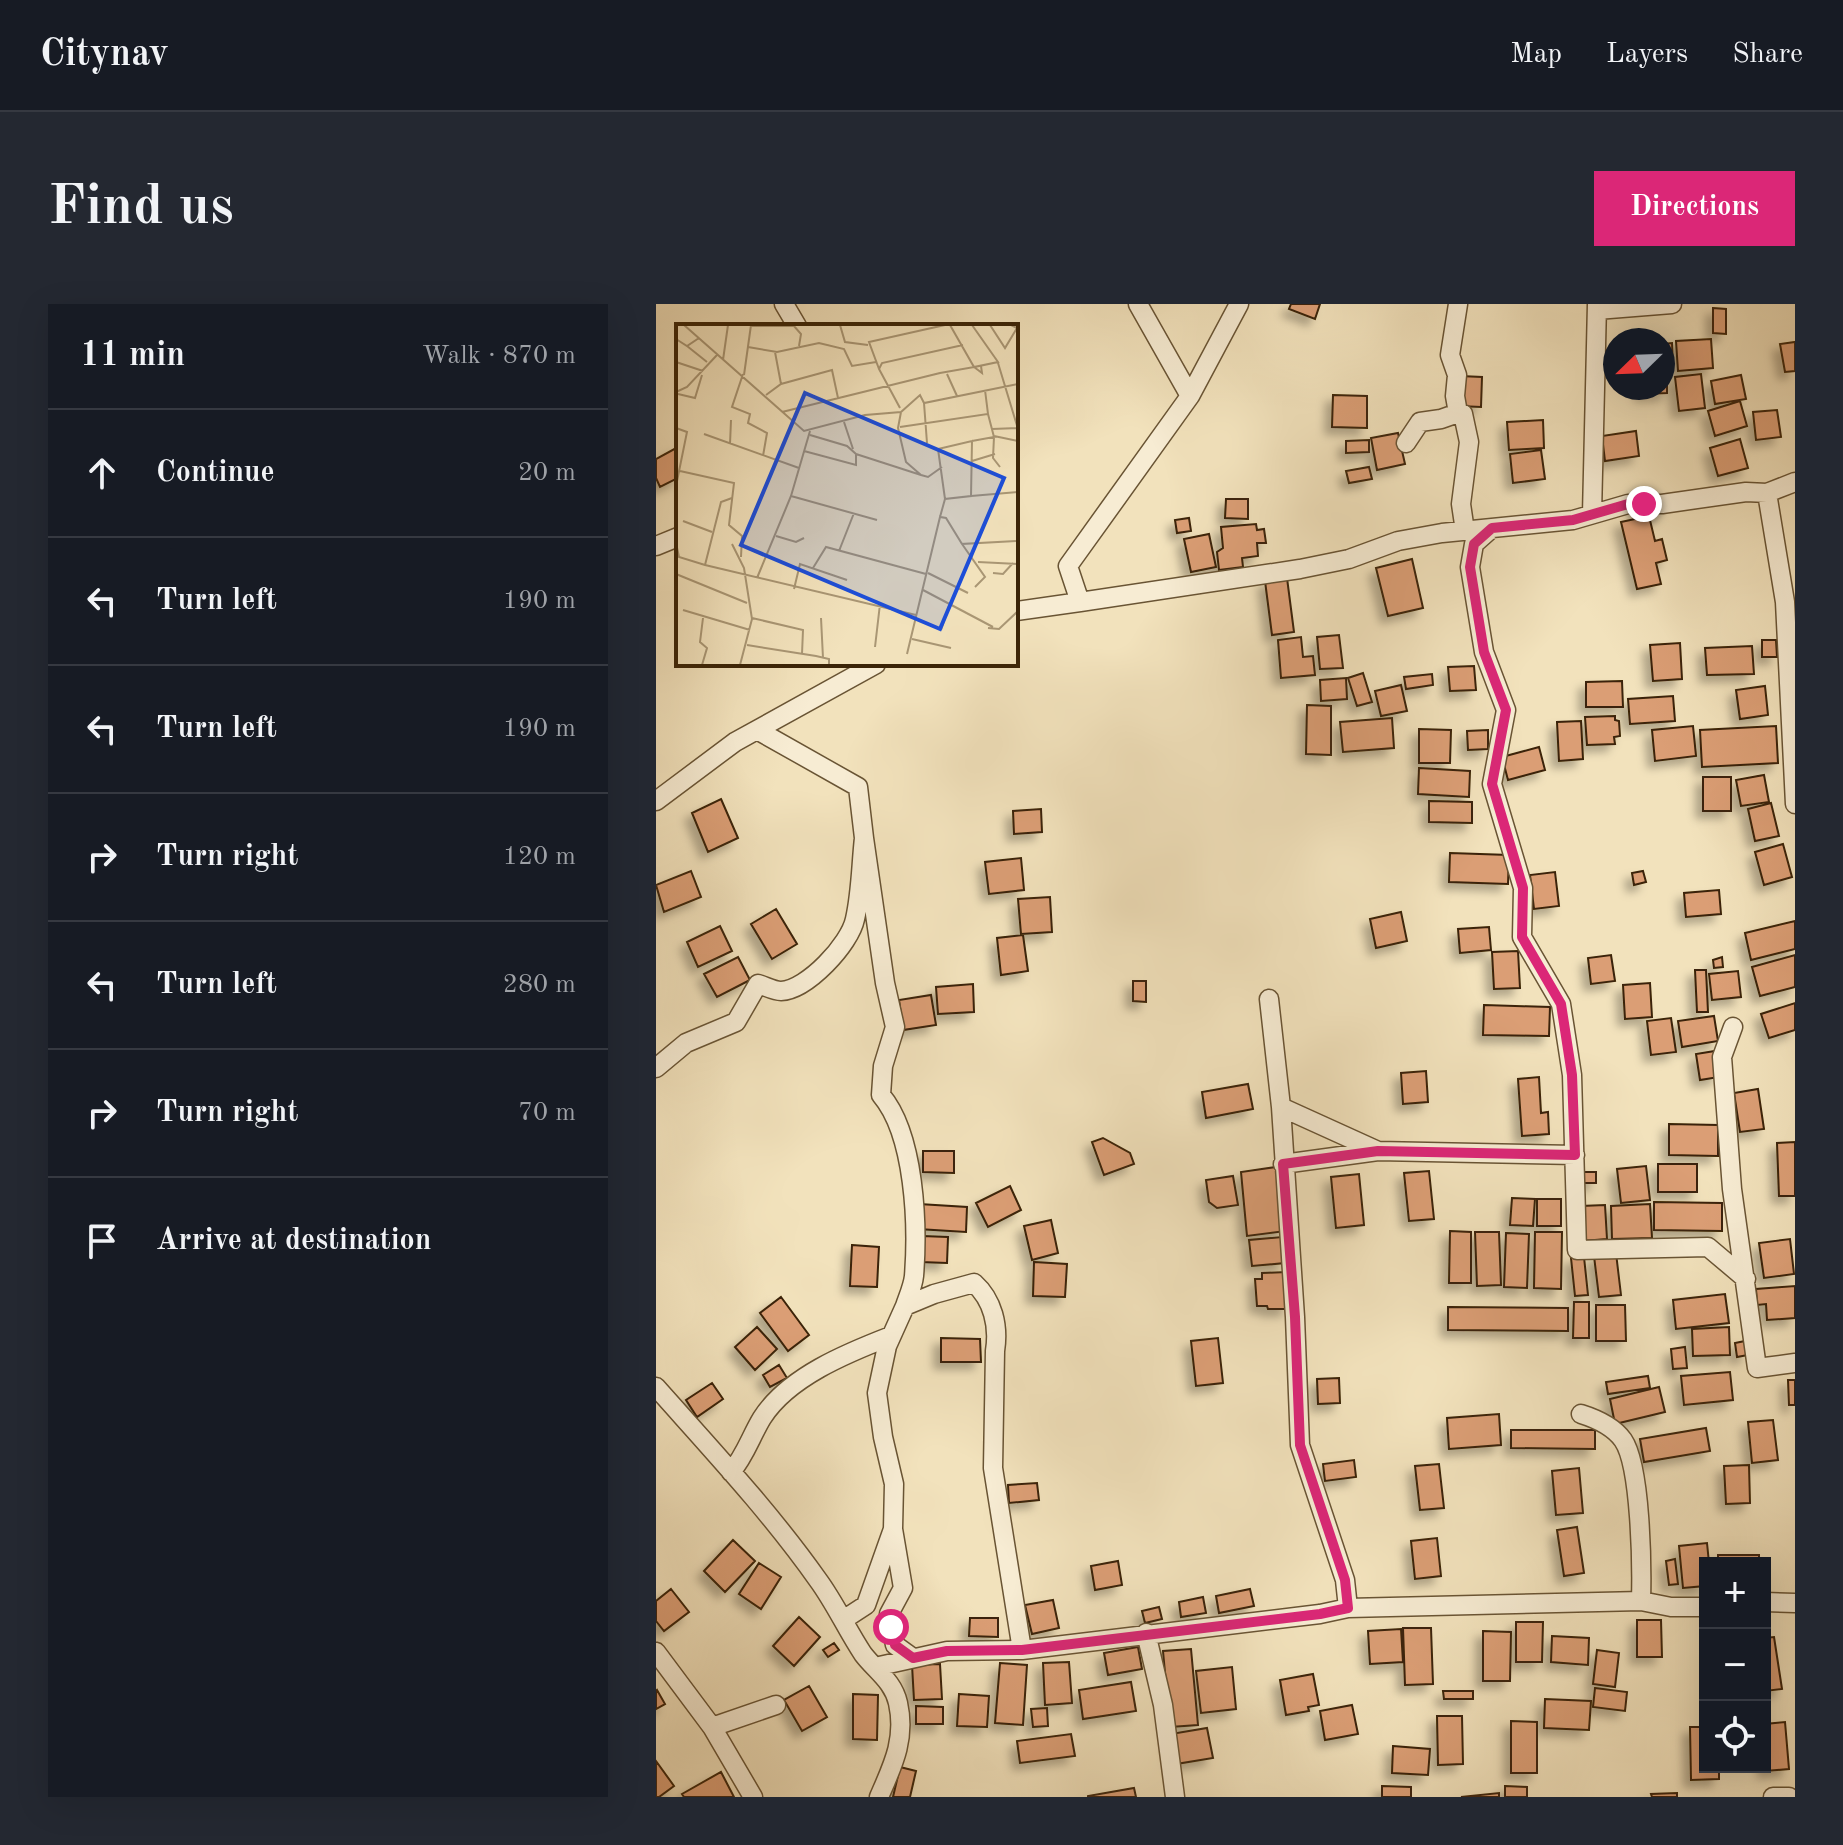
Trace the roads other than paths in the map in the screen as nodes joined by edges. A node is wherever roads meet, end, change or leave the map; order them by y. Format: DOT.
graph roads {
  1 [pos="784,304"];
  2 [pos="1138,304"];
  3 [pos="1239,304"];
  4 [pos="1458,304"];
  5 [pos="1672,304"];
  6 [pos="1597,307"];
  7 [pos="796,324"];
  8 [pos="1190,396"];
  9 [pos="1458,413"];
  10 [pos="1406,443"];
  11 [pos="1795,482"];
  12 [pos="1767,493"];
  13 [pos="1592,514"];
  14 [pos="1492,528"];
  15 [pos="1465,531"];
  16 [pos="676,538"];
  17 [pos="656,546"];
  18 [pos="1080,602"];
  19 [pos="1018,611"];
  20 [pos="872,666"];
  21 [pos="757,730"];
  22 [pos="1794,752"];
  23 [pos="656,801"];
  24 [pos="1795,804"];
  25 [pos="864,838"];
  26 [pos="1269,999"];
  27 [pos="1733,1027"];
  28 [pos="656,1068"];
  29 [pos="1281,1107"];
  30 [pos="1378,1151"];
  31 [pos="1575,1155"];
  32 [pos="1283,1164"];
  33 [pos="1746,1279"];
  34 [pos="905,1306"];
  35 [pos="891,1336"];
  36 [pos="1795,1363"];
  37 [pos="656,1387"];
  38 [pos="1581,1414"];
  39 [pos="731,1472"];
  40 [pos="893,1529"];
  41 [pos="1641,1601"];
  42 [pos="1771,1602"];
  43 [pos="1795,1603"];
  44 [pos="1699,1607"];
  45 [pos="1348,1608"];
  46 [pos="843,1620"];
  47 [pos="1146,1633"];
  48 [pos="1022,1650"];
  49 [pos="656,1652"];
  50 [pos="913,1658"];
  51 [pos="875,1667"];
  52 [pos="776,1705"];
  53 [pos="712,1727"];
  54 [pos="753,1797"];
  55 [pos="879,1797"];
  56 [pos="1175,1797"];
  57 [pos="1773,1797"];
  58 [pos="1789,1797"];
  1 -- 7 [label="street"];
  2 -- 8 [label="street"];
  3 -- 8 [label="street"];
  4 -- 9 [label="street"];
  5 -- 6 [label="street"];
  6 -- 13 [label="street"];
  8 -- 18 [label="street"];
  9 -- 10 [label="street"];
  9 -- 15 [label="street"];
  11 -- 12 [label="street"];
  12 -- 13 [label="street"];
  12 -- 22 [label="street"];
  13 -- 14 [label="street"];
  14 -- 15 [label="street"];
  14 -- 31 [label="street"];
  15 -- 18 [label="street"];
  16 -- 17 [label="street"];
  18 -- 19 [label="street"];
  20 -- 21 [label="street"];
  21 -- 23 [label="street"];
  21 -- 25 [label="street"];
  22 -- 24 [label="street"];
  25 -- 28 [label="street"];
  25 -- 34 [label="street"];
  26 -- 29 [label="street"];
  27 -- 33 [label="street"];
  29 -- 30 [label="street"];
  29 -- 32 [label="street"];
  30 -- 31 [label="street"];
  30 -- 32 [label="street"];
  31 -- 33 [label="street"];
  32 -- 45 [label="street"];
  33 -- 36 [label="street"];
  34 -- 35 [label="street"];
  34 -- 48 [label="street"];
  35 -- 39 [label="street"];
  35 -- 40 [label="street"];
  37 -- 39 [label="street"];
  38 -- 41 [label="street"];
  39 -- 46 [label="street"];
  40 -- 46 [label="street"];
  40 -- 50 [label="street"];
  41 -- 44 [label="street"];
  41 -- 45 [label="street"];
  42 -- 43 [label="street"];
  45 -- 47 [label="street"];
  46 -- 51 [label="street"];
  47 -- 48 [label="street"];
  47 -- 56 [label="street"];
  48 -- 50 [label="street"];
  49 -- 53 [label="street"];
  50 -- 51 [label="street"];
  51 -- 55 [label="street"];
  52 -- 53 [label="street"];
  53 -- 54 [label="street"];
  57 -- 58 [label="street"];
}
